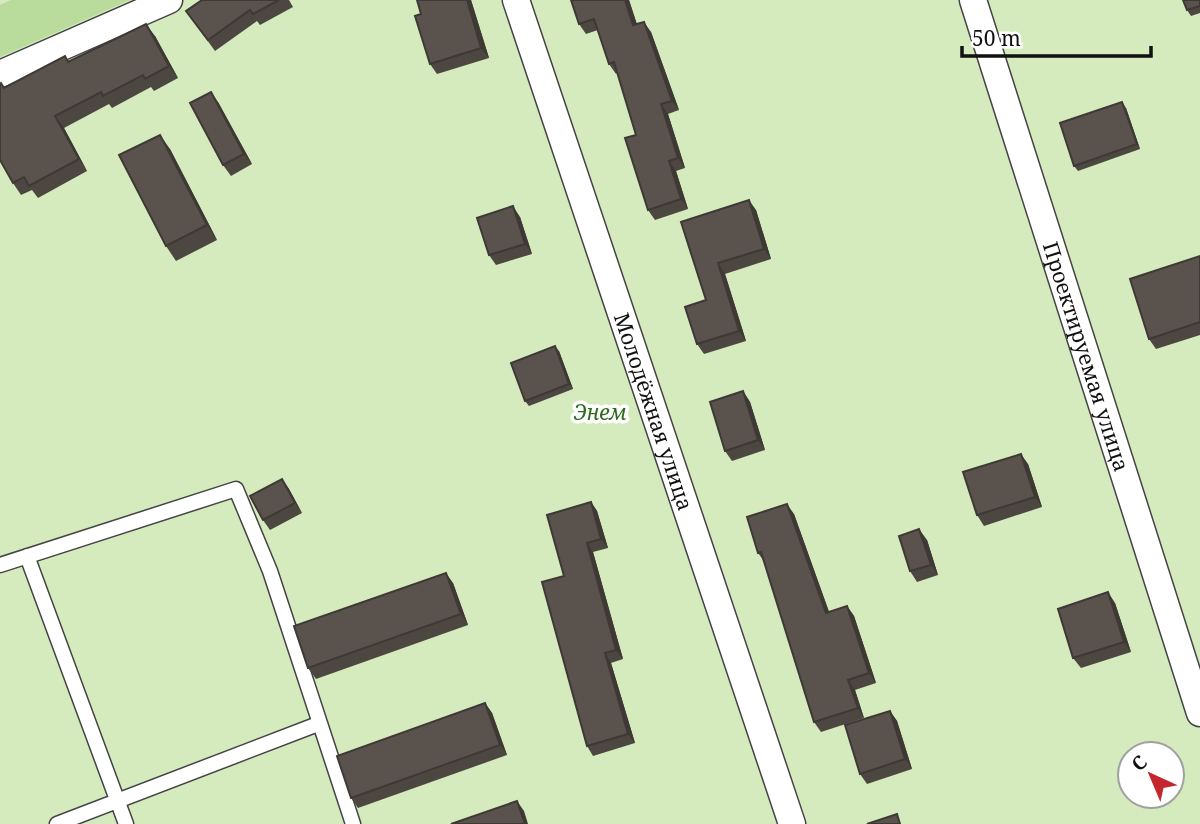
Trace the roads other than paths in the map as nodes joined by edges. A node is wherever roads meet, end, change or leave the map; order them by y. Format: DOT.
graph roads {
  1 [pos="169,0"];
  2 [pos="516,0"];
  3 [pos="974,0"];
  4 [pos="0,74"];
  5 [pos="27,556"];
  6 [pos="0,565"];
  7 [pos="1200,713"];
  8 [pos="318,724"];
  9 [pos="118,802"];
  10 [pos="57,824"];
  11 [pos="126,824"];
  12 [pos="353,824"];
  13 [pos="792,824"];
  1 -- 4 [label="street"];
  2 -- 13 [label="street, Молодёжная улица"];
  3 -- 7 [label="street, Проектируемая улица"];
  5 -- 6 [label="lane"];
  5 -- 8 [label="lane"];
  5 -- 9 [label="lane"];
  8 -- 9 [label="lane"];
  8 -- 12 [label="lane"];
  9 -- 10 [label="lane"];
  9 -- 11 [label="lane"];
}
